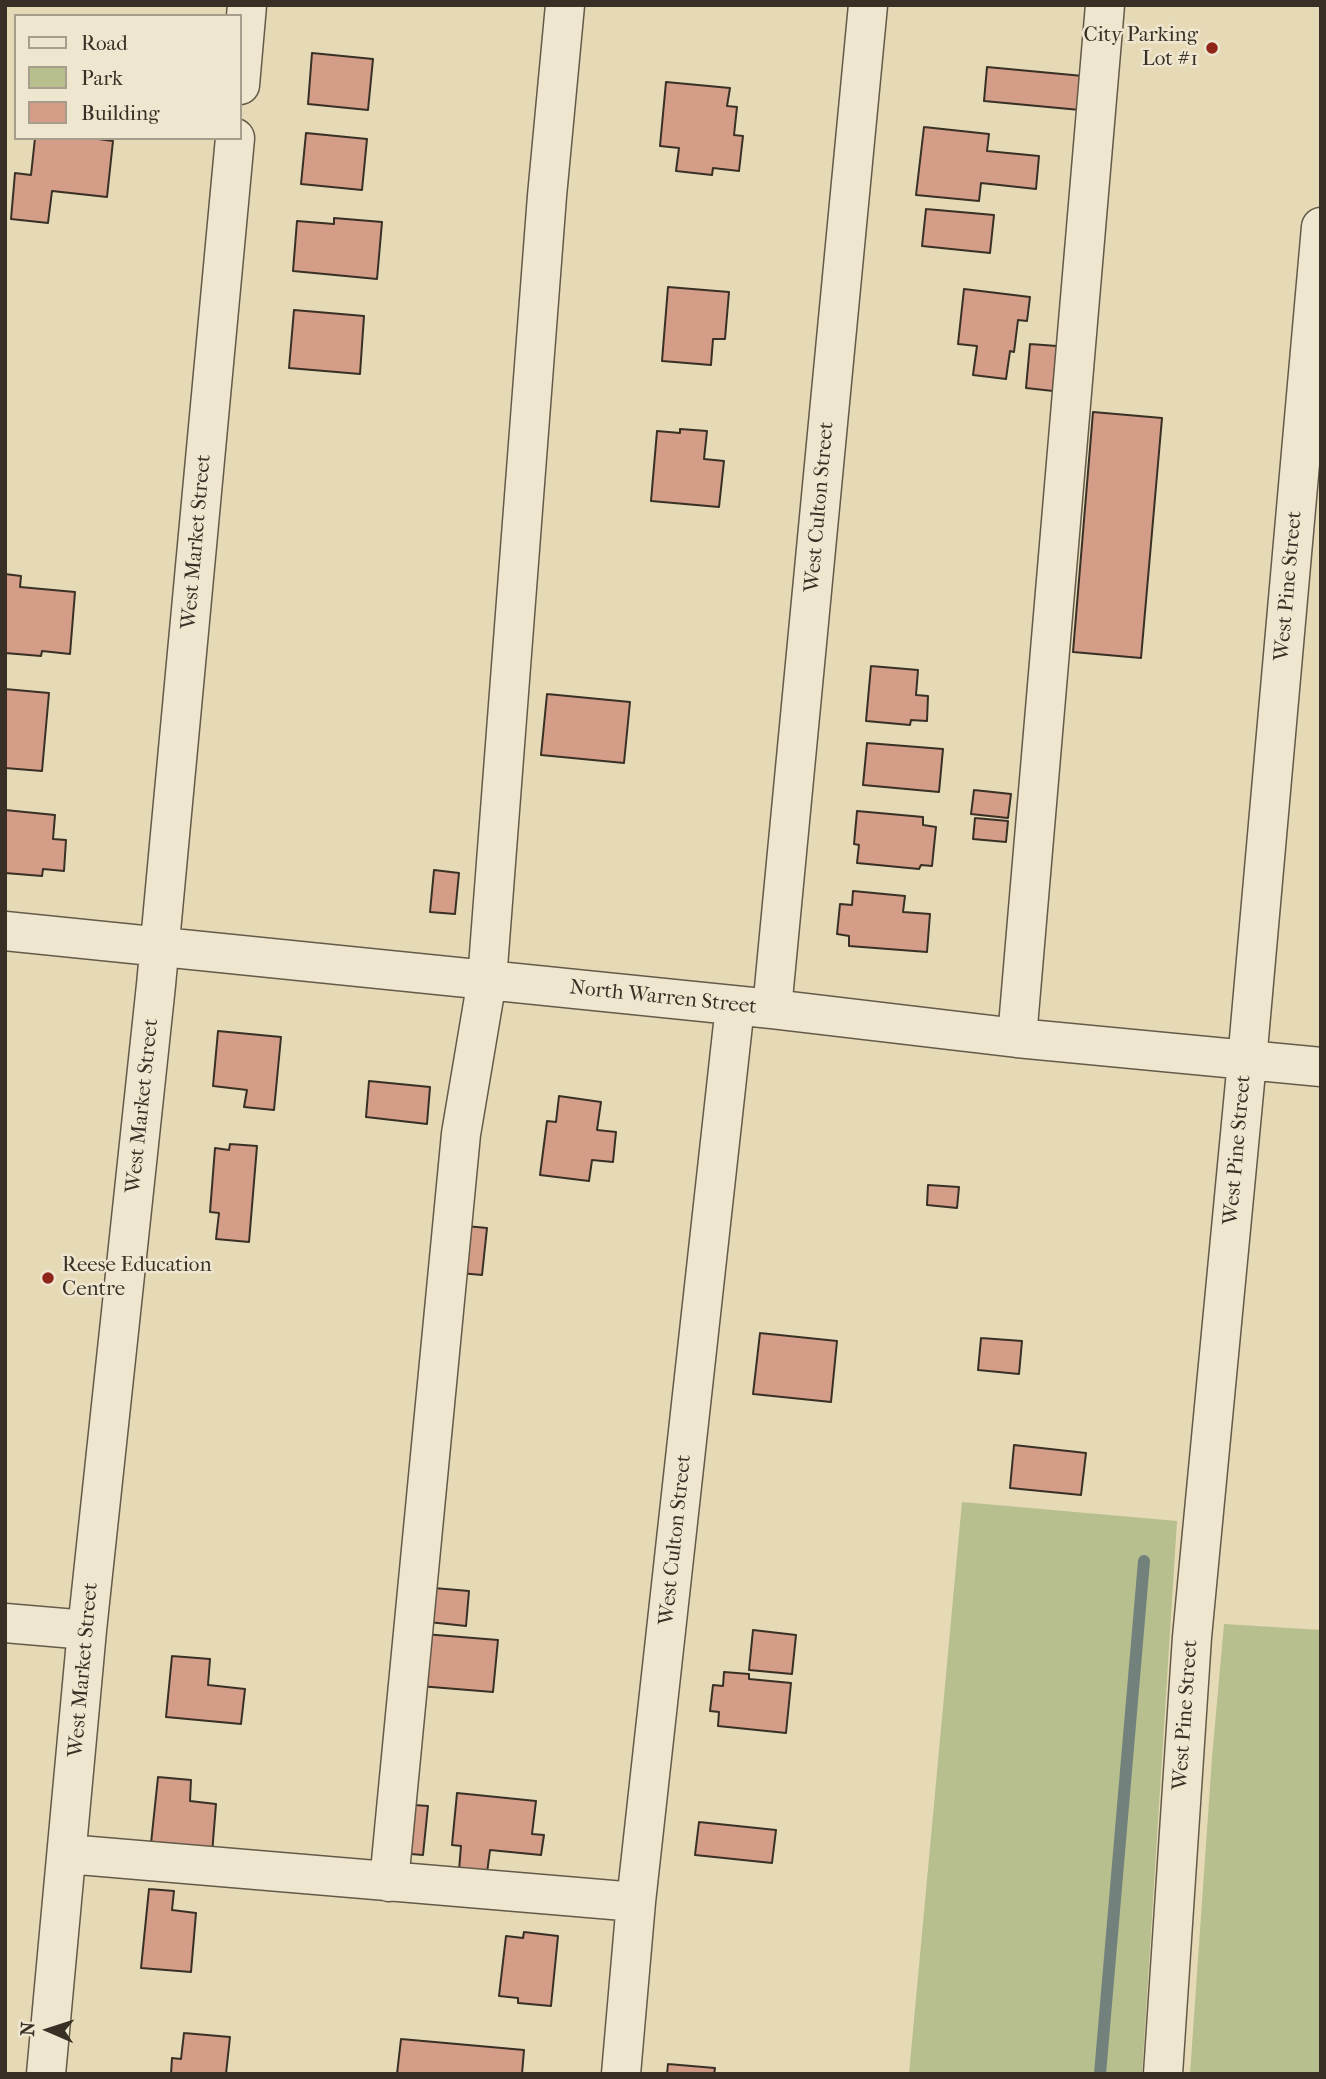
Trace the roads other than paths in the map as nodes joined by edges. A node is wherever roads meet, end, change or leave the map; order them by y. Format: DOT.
graph roads {
  1 [pos="247,5"];
  2 [pos="565,5"];
  3 [pos="868,5"];
  4 [pos="1105,5"];
  5 [pos="242,62"];
  6 [pos="235,140"];
  7 [pos="1321,227"];
  8 [pos="5,931"];
  9 [pos="160,946"];
  10 [pos="488,980"];
  11 [pos="735,1006"];
  12 [pos="772,1009"];
  13 [pos="1017,1038"];
  14 [pos="1247,1061"];
  15 [pos="1321,1067"];
  16 [pos="5,1623"];
  17 [pos="87,1630"];
  18 [pos="67,1854"];
  19 [pos="389,1882"];
  20 [pos="636,1902"];
  21 [pos="46,2074"];
  22 [pos="621,2074"];
  23 [pos="1163,2074"];
  1 -- 5 [label="street"];
  2 -- 10 [label="street"];
  3 -- 12 [label="street, West Culton Street"];
  4 -- 13 [label="street"];
  6 -- 9 [label="street, West Market Street"];
  7 -- 14 [label="street, West Pine Street"];
  8 -- 9 [label="street, North Warren Street"];
  9 -- 10 [label="street, North Warren Street"];
  9 -- 17 [label="street, West Market Street"];
  10 -- 11 [label="street, North Warren Street"];
  10 -- 19 [label="street"];
  11 -- 12 [label="street, North Warren Street"];
  11 -- 20 [label="street, West Culton Street"];
  12 -- 13 [label="street, North Warren Street"];
  13 -- 14 [label="street, North Warren Street"];
  14 -- 15 [label="street, North Warren Street"];
  14 -- 23 [label="street, West Pine Street"];
  16 -- 17 [label="street"];
  17 -- 18 [label="street, West Market Street"];
  18 -- 19 [label="street"];
  18 -- 21 [label="street, West Market Street"];
  19 -- 20 [label="street"];
  20 -- 22 [label="street, West Culton Street"];
}
